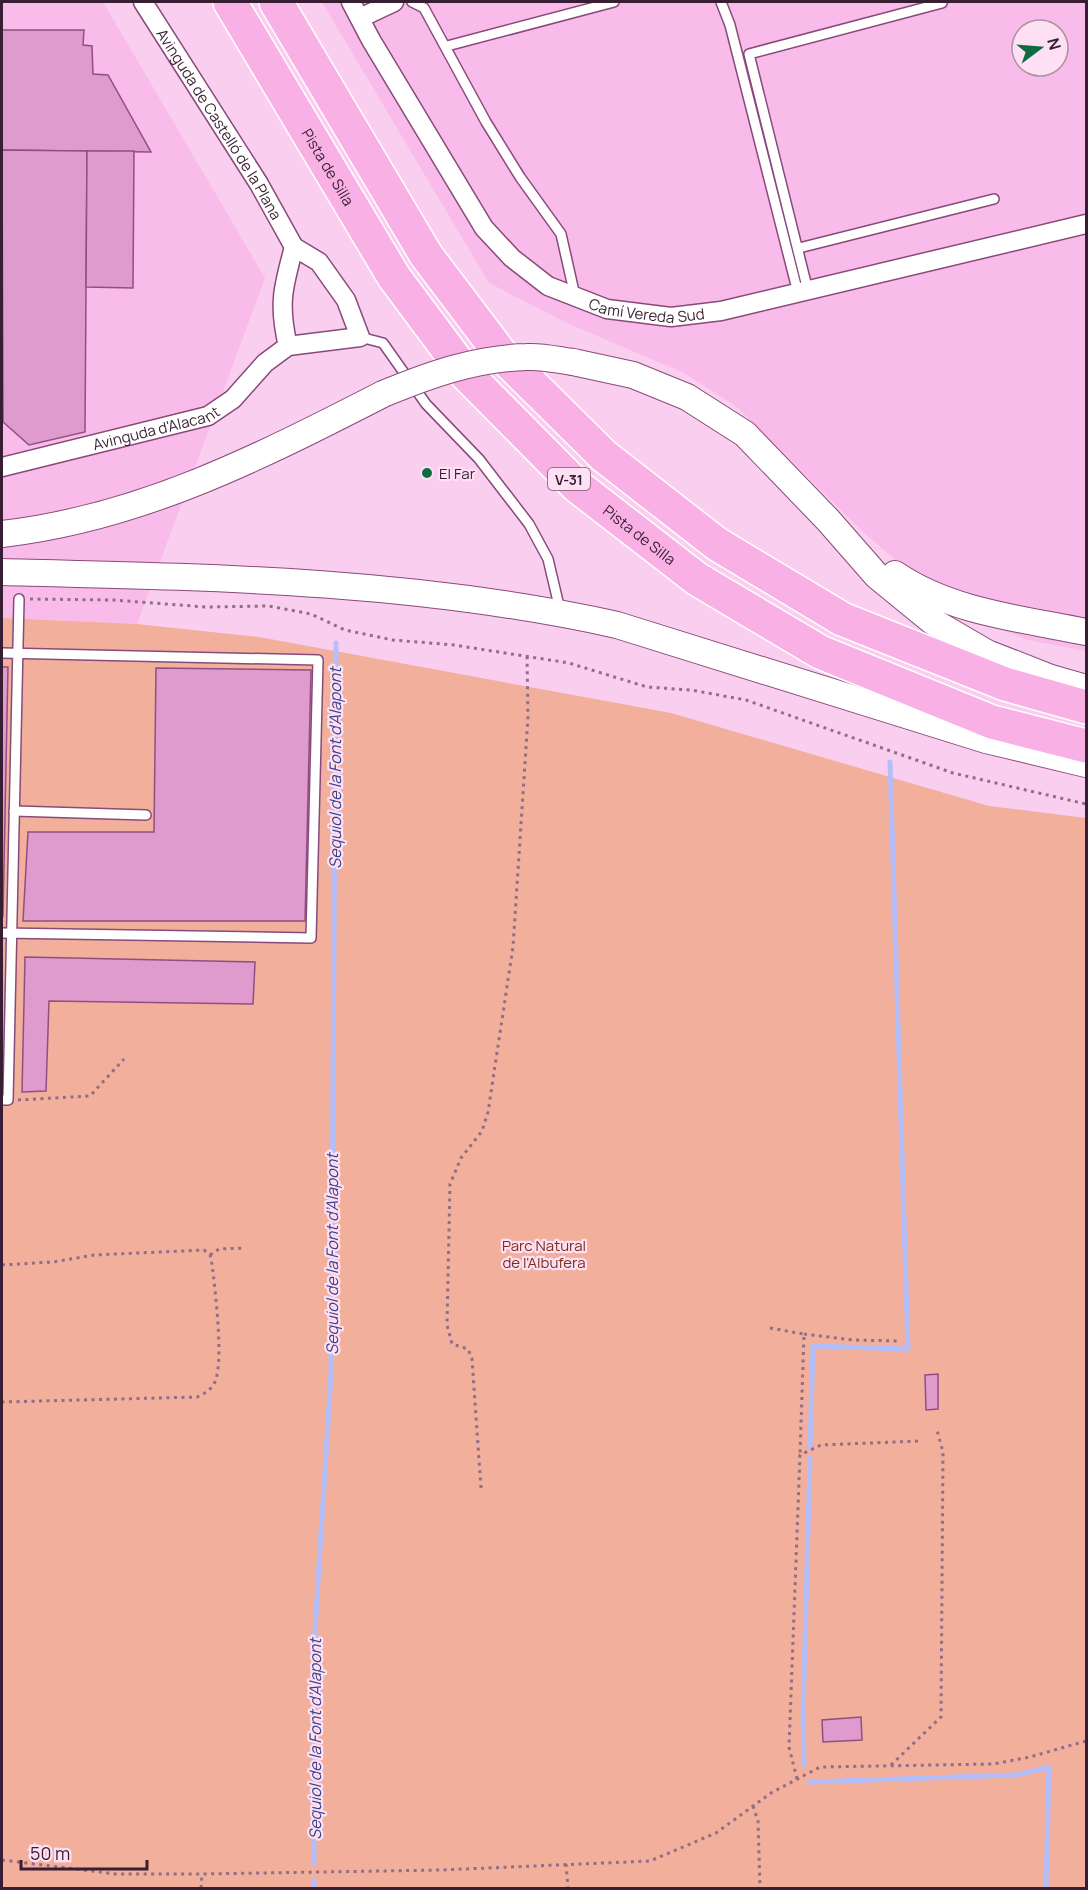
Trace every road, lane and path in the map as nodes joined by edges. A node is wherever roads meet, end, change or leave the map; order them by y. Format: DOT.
graph roads {
  1 [pos="143,2"];
  2 [pos="230,2"];
  3 [pos="276,2"];
  4 [pos="394,2"];
  5 [pos="412,2"];
  6 [pos="614,2"];
  7 [pos="721,2"];
  8 [pos="942,3"];
  9 [pos="355,10"];
  10 [pos="447,46"];
  11 [pos="994,199"];
  12 [pos="1086,224"];
  13 [pos="294,247"];
  14 [pos="799,248"];
  15 [pos="803,292"];
  16 [pos="574,296"];
  17 [pos="360,337"];
  18 [pos="288,346"];
  19 [pos="2,467"];
  20 [pos="828,520"];
  21 [pos="2,534"];
  22 [pos="2,572"];
  23 [pos="19,598"];
  24 [pos="561,613"];
  25 [pos="1086,632"];
  26 [pos="2,653"];
  27 [pos="18,653"];
  28 [pos="527,657"];
  29 [pos="1086,688"];
  30 [pos="1086,706"];
  31 [pos="1086,746"];
  32 [pos="1086,764"];
  33 [pos="1086,804"];
  34 [pos="14,811"];
  35 [pos="146,815"];
  36 [pos="7,933"];
  37 [pos="124,1059"];
  38 [pos="5,1100"];
  39 [pos="245,1248"];
  40 [pos="210,1255"];
  41 [pos="2,1265"];
  42 [pos="770,1328"];
  43 [pos="804,1334"];
  44 [pos="899,1341"];
  45 [pos="2,1402"];
  46 [pos="937,1430"];
  47 [pos="919,1441"];
  48 [pos="800,1455"];
  49 [pos="481,1488"];
  50 [pos="1086,1741"];
  51 [pos="890,1767"];
  52 [pos="797,1779"];
  53 [pos="753,1806"];
  54 [pos="2,1860"];
  55 [pos="566,1864"];
  56 [pos="202,1874"];
  57 [pos="201,1888"];
  58 [pos="568,1888"];
  59 [pos="760,1888"];
  1 -- 13 [label="street, Avinguda de Castelló de la Plana"];
  2 -- 31 [label="highway, Pista de Silla / V-31"];
  3 -- 30 [label="highway, V-31"];
  4 -- 9 [label="street"];
  5 -- 10 [label="lane"];
  6 -- 10 [label="lane"];
  7 -- 15 [label="lane"];
  8 -- 14 [label="lane"];
  9 -- 16 [label="street, Camí Vereda Sud"];
  10 -- 16 [label="lane"];
  11 -- 14 [label="lane"];
  12 -- 15 [label="street, Camí Vereda Sud"];
  13 -- 17 [label="street"];
  13 -- 18 [label="street"];
  14 -- 15 [label="lane"];
  15 -- 16 [label="street, Camí Vereda Sud"];
  17 -- 18 [label="street"];
  17 -- 24 [label="lane"];
  18 -- 19 [label="street, Avinguda d'Alacant"];
  20 -- 21 [label="main road, bridge"];
  20 -- 25 [label="main road"];
  20 -- 29 [label="main road"];
  22 -- 24 [label="main road"];
  23 -- 27 [label="lane"];
  23 -- 28 [label="path"];
  24 -- 32 [label="main road"];
  26 -- 27 [label="lane"];
  27 -- 34 [label="lane"];
  27 -- 36 [label="lane"];
  28 -- 33 [label="path"];
  28 -- 49 [label="path"];
  34 -- 35 [label="lane"];
  34 -- 36 [label="lane"];
  36 -- 38 [label="lane"];
  37 -- 38 [label="path"];
  39 -- 40 [label="path"];
  40 -- 41 [label="path"];
  40 -- 45 [label="path"];
  42 -- 43 [label="path"];
  43 -- 44 [label="path"];
  43 -- 48 [label="path"];
  46 -- 51 [label="path"];
  47 -- 48 [label="path"];
  48 -- 52 [label="path"];
  50 -- 51 [label="path"];
  51 -- 52 [label="path"];
  52 -- 53 [label="path"];
  53 -- 55 [label="path"];
  53 -- 59 [label="path"];
  54 -- 56 [label="path"];
  55 -- 56 [label="path"];
  55 -- 58 [label="path"];
  56 -- 57 [label="path"];
}
